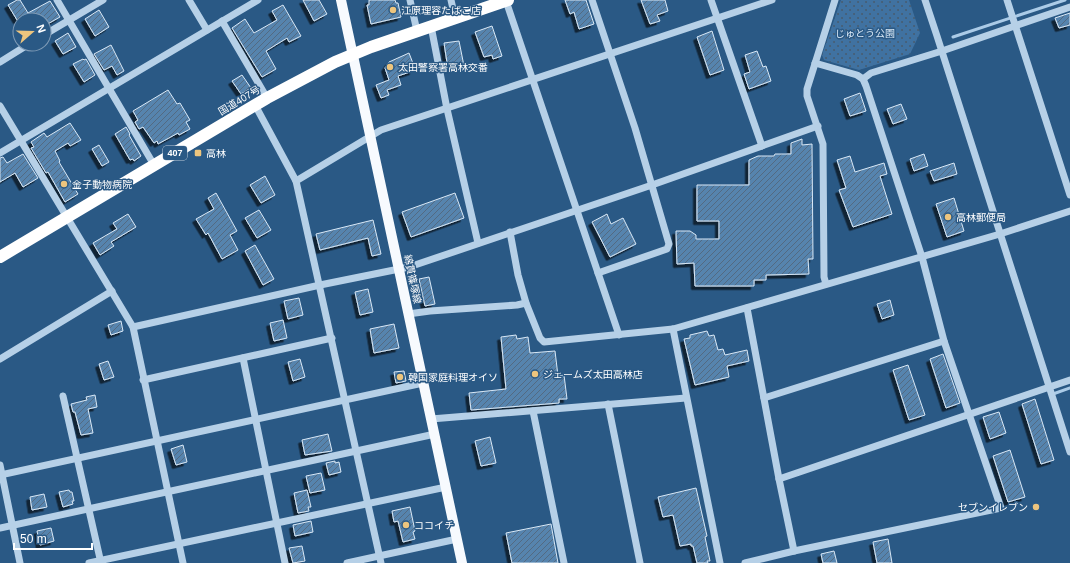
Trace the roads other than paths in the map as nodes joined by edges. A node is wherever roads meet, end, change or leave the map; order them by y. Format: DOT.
graph roads {
  1 [pos="57,0"];
  2 [pos="103,0"];
  3 [pos="189,0"];
  4 [pos="258,0"];
  5 [pos="341,0"];
  6 [pos="410,0"];
  7 [pos="451,0"];
  8 [pos="507,0"];
  9 [pos="592,0"];
  10 [pos="711,0"];
  11 [pos="772,0"];
  12 [pos="835,0"];
  13 [pos="925,0"];
  14 [pos="1007,0"];
  15 [pos="1070,7"];
  16 [pos="455,18"];
  17 [pos="717,18"];
  18 [pos="69,20"];
  19 [pos="222,21"];
  20 [pos="432,26"];
  21 [pos="1015,26"];
  22 [pos="52,30"];
  23 [pos="207,30"];
  24 [pos="417,31"];
  25 [pos="942,51"];
  26 [pos="16,52"];
  27 [pos="353,54"];
  28 [pos="611,54"];
  29 [pos="0,62"];
  30 [pos="815,63"];
  31 [pos="863,79"];
  32 [pos="534,80"];
  33 [pos="109,88"];
  34 [pos="267,98"];
  35 [pos="255,105"];
  36 [pos="0,106"];
  37 [pos="447,109"];
  38 [pos="818,126"];
  39 [pos="371,136"];
  40 [pos="21,140"];
  41 [pos="762,146"];
  42 [pos="0,153"];
  43 [pos="154,165"];
  44 [pos="296,181"];
  45 [pos="652,185"];
  46 [pos="1070,195"];
  47 [pos="577,210"];
  48 [pos="1070,211"];
  49 [pos="67,218"];
  50 [pos="510,232"];
  51 [pos="1000,234"];
  52 [pos="478,243"];
  53 [pos="922,256"];
  54 [pos="0,257"];
  55 [pos="399,270"];
  56 [pos="598,273"];
  57 [pos="826,284"];
  58 [pos="320,285"];
  59 [pos="112,291"];
  60 [pos="526,303"];
  61 [pos="747,308"];
  62 [pos="408,314"];
  63 [pos="133,327"];
  64 [pos="673,329"];
  65 [pos="619,335"];
  66 [pos="332,338"];
  67 [pos="944,341"];
  68 [pos="242,358"];
  69 [pos="0,359"];
  70 [pos="144,380"];
  71 [pos="1070,380"];
  72 [pos="423,384"];
  73 [pos="1049,387"];
  74 [pos="63,396"];
  75 [pos="686,398"];
  76 [pos="764,398"];
  77 [pos="345,400"];
  78 [pos="608,404"];
  79 [pos="533,411"];
  80 [pos="969,415"];
  81 [pos="431,419"];
  82 [pos="255,420"];
  83 [pos="435,434"];
  84 [pos="156,441"];
  85 [pos="356,451"];
  86 [pos="1070,452"];
  87 [pos="77,458"];
  88 [pos="0,465"];
  89 [pos="266,471"];
  90 [pos="1,475"];
  91 [pos="779,479"];
  92 [pos="446,487"];
  93 [pos="167,492"];
  94 [pos="368,503"];
  95 [pos="89,510"];
  96 [pos="277,523"];
  97 [pos="12,525"];
  98 [pos="0,528"];
  99 [pos="457,539"];
  100 [pos="178,544"];
  101 [pos="794,551"];
  102 [pos="380,560"];
  103 [pos="101,562"];
  104 [pos="20,563"];
  105 [pos="90,563"];
  106 [pos="182,563"];
  107 [pos="285,563"];
  108 [pos="347,563"];
  109 [pos="462,563"];
  110 [pos="564,563"];
  111 [pos="640,563"];
  112 [pos="720,563"];
  113 [pos="745,563"];
  1 -- 18 [label="street"];
  2 -- 18 [label="street"];
  3 -- 23 [label="street"];
  4 -- 19 [label="street"];
  5 -- 27 [label="main road, 綿貫篠塚線"];
  6 -- 24 [label="street"];
  7 -- 16 [label="street"];
  8 -- 16 [label="highway, 国道407号 / 407"];
  8 -- 32 [label="street"];
  9 -- 28 [label="street"];
  10 -- 17 [label="street"];
  11 -- 17 [label="street"];
  12 -- 30 [label="street"];
  13 -- 25 [label="street"];
  14 -- 21 [label="street"];
  15 -- 21 [label="street"];
  16 -- 20 [label="highway, 国道407号 / 407"];
  17 -- 28 [label="street"];
  17 -- 41 [label="street"];
  18 -- 22 [label="street"];
  18 -- 33 [label="street"];
  19 -- 23 [label="street"];
  19 -- 34 [label="street"];
  20 -- 24 [label="highway, 国道407号 / 407"];
  20 -- 37 [label="street"];
  21 -- 25 [label="street"];
  21 -- 46 [label="street"];
  23 -- 33 [label="street"];
  24 -- 27 [label="highway, 国道407号 / 407"];
  25 -- 31 [label="street"];
  25 -- 51 [label="street"];
  26 -- 29 [label="street"];
  27 -- 34 [label="highway, 国道407号 / 407"];
  27 -- 39 [label="main road, 綿貫篠塚線"];
  28 -- 32 [label="street"];
  28 -- 45 [label="street"];
  30 -- 31 [label="street"];
  30 -- 38 [label="street"];
  31 -- 53 [label="street"];
  32 -- 37 [label="street"];
  32 -- 47 [label="street"];
  33 -- 40 [label="street"];
  33 -- 43 [label="street"];
  34 -- 35 [label="highway, 国道407号 / 407"];
  35 -- 43 [label="highway, 国道407号 / 407"];
  35 -- 44 [label="street"];
  36 -- 40 [label="street"];
  37 -- 39 [label="street"];
  37 -- 52 [label="street"];
  38 -- 41 [label="street"];
  38 -- 57 [label="street"];
  39 -- 44 [label="street"];
  39 -- 55 [label="main road, 綿貫篠塚線"];
  40 -- 42 [label="street"];
  40 -- 49 [label="street"];
  41 -- 45 [label="street"];
  43 -- 49 [label="highway, 国道407号 / 407"];
  44 -- 58 [label="street"];
  45 -- 47 [label="street"];
  45 -- 56 [label="street"];
  47 -- 50 [label="street"];
  47 -- 56 [label="street"];
  48 -- 51 [label="street"];
  49 -- 54 [label="highway, 国道407号 / 407"];
  49 -- 59 [label="street"];
  50 -- 52 [label="street"];
  50 -- 60 [label="street"];
  51 -- 53 [label="street"];
  51 -- 73 [label="street"];
  52 -- 55 [label="street"];
  53 -- 57 [label="street"];
  53 -- 67 [label="street"];
  55 -- 58 [label="street"];
  55 -- 62 [label="main road, 綿貫篠塚線"];
  56 -- 65 [label="street"];
  57 -- 61 [label="street"];
  58 -- 63 [label="street"];
  58 -- 66 [label="street"];
  59 -- 63 [label="street"];
  59 -- 69 [label="street"];
  60 -- 62 [label="street"];
  60 -- 65 [label="street"];
  61 -- 64 [label="street"];
  61 -- 76 [label="street"];
  62 -- 72 [label="main road, 綿貫篠塚線"];
  63 -- 70 [label="street"];
  64 -- 65 [label="street"];
  64 -- 75 [label="street"];
  66 -- 68 [label="street"];
  66 -- 77 [label="street"];
  67 -- 76 [label="street"];
  67 -- 80 [label="street"];
  68 -- 70 [label="street"];
  68 -- 82 [label="street"];
  70 -- 84 [label="street"];
  71 -- 73 [label="street"];
  72 -- 77 [label="street"];
  72 -- 81 [label="main road, 綿貫篠塚線"];
  73 -- 80 [label="street"];
  73 -- 86 [label="street"];
  74 -- 87 [label="street"];
  75 -- 78 [label="street"];
  75 -- 112 [label="street"];
  76 -- 91 [label="street"];
  77 -- 82 [label="street"];
  77 -- 85 [label="street"];
  78 -- 79 [label="street"];
  78 -- 111 [label="street"];
  79 -- 81 [label="street"];
  79 -- 110 [label="street"];
  80 -- 91 [label="street"];
  80 -- 101 [label="street"];
  81 -- 83 [label="main road, 綿貫篠塚線"];
  82 -- 84 [label="street"];
  82 -- 89 [label="street"];
  83 -- 85 [label="street"];
  83 -- 92 [label="main road, 綿貫篠塚線"];
  84 -- 87 [label="street"];
  84 -- 93 [label="street"];
  85 -- 89 [label="street"];
  85 -- 94 [label="street"];
  87 -- 90 [label="street"];
  87 -- 95 [label="street"];
  88 -- 90 [label="street"];
  89 -- 93 [label="street"];
  89 -- 96 [label="street"];
  90 -- 97 [label="street"];
  91 -- 101 [label="street"];
  92 -- 94 [label="street"];
  92 -- 99 [label="main road, 綿貫篠塚線"];
  93 -- 95 [label="street"];
  93 -- 100 [label="street"];
  94 -- 96 [label="street"];
  94 -- 102 [label="street"];
  95 -- 97 [label="street"];
  95 -- 103 [label="street"];
  96 -- 100 [label="street"];
  96 -- 107 [label="street"];
  97 -- 98 [label="street"];
  97 -- 104 [label="street"];
  99 -- 102 [label="street"];
  99 -- 109 [label="main road, 綿貫篠塚線"];
  100 -- 103 [label="street"];
  100 -- 106 [label="street"];
  101 -- 113 [label="street"];
  102 -- 108 [label="street"];
  103 -- 105 [label="street"];
}
